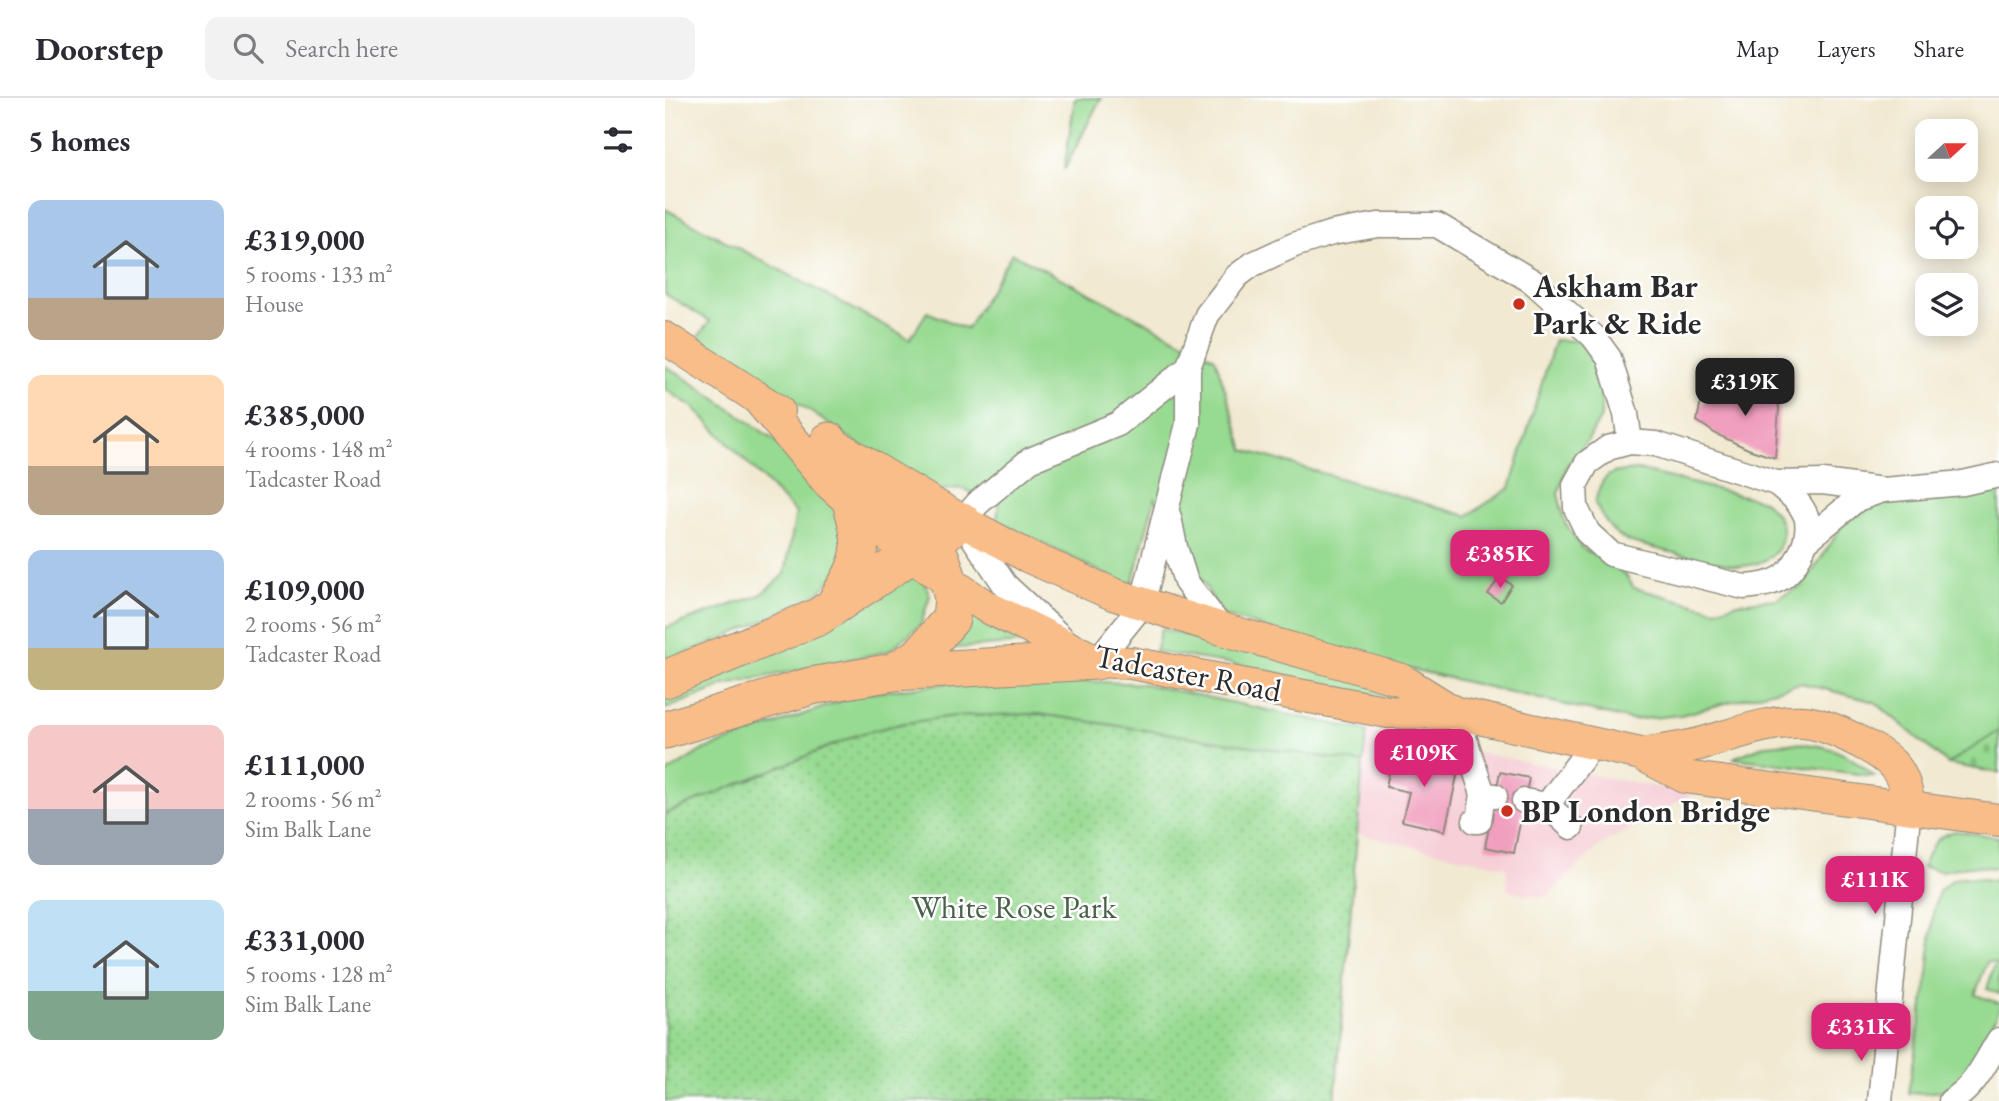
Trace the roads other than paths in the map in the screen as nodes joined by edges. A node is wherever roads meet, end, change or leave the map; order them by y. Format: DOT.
graph roads {
  1 [pos="665,338"];
  2 [pos="1188,368"];
  3 [pos="759,401"];
  4 [pos="829,441"];
  5 [pos="1630,442"];
  6 [pos="1999,475"];
  7 [pos="1776,483"];
  8 [pos="1883,490"];
  9 [pos="852,505"];
  10 [pos="1167,510"];
  11 [pos="962,522"];
  12 [pos="1806,541"];
  13 [pos="920,550"];
  14 [pos="949,582"];
  15 [pos="1142,605"];
  16 [pos="831,608"];
  17 [pos="1222,629"];
  18 [pos="1086,655"];
  19 [pos="893,672"];
  20 [pos="665,679"];
  21 [pos="743,705"];
  22 [pos="1456,713"];
  23 [pos="665,730"];
  24 [pos="1593,744"];
  25 [pos="665,748"];
  26 [pos="1641,754"];
  27 [pos="1909,806"];
  28 [pos="1999,820"];
  29 [pos="1475,821"];
  30 [pos="1571,827"];
  31 [pos="1999,1040"];
  32 [pos="1879,1101"];
  33 [pos="1951,1101"];
  1 -- 3 [label="main road, Tadcaster Road"];
  2 -- 5 [label="street"];
  2 -- 10 [label="street"];
  2 -- 11 [label="street"];
  3 -- 4 [label="main road, Tadcaster Road"];
  3 -- 9 [label="main road, Tadcaster Road"];
  4 -- 11 [label="main road, Tadcaster Road"];
  4 -- 13 [label="highway"];
  5 -- 7 [label="street"];
  5 -- 12 [label="street"];
  6 -- 8 [label="street"];
  7 -- 8 [label="street"];
  7 -- 12 [label="street"];
  8 -- 12 [label="street"];
  9 -- 13 [label="main road, Tadcaster Road"];
  9 -- 16 [label="highway"];
  10 -- 15 [label="street"];
  10 -- 17 [label="street"];
  11 -- 13 [label="highway"];
  11 -- 15 [label="main road, Tadcaster Road"];
  11 -- 18 [label="street"];
  13 -- 14 [label="highway"];
  13 -- 16 [label="highway"];
  14 -- 18 [label="main road, Tadcaster Road"];
  14 -- 19 [label="highway"];
  15 -- 17 [label="main road, Tadcaster Road"];
  15 -- 18 [label="street"];
  16 -- 20 [label="highway"];
  17 -- 22 [label="main road, Tadcaster Road"];
  18 -- 19 [label="highway"];
  18 -- 22 [label="main road, Tadcaster Road"];
  19 -- 21 [label="highway"];
  21 -- 23 [label="highway"];
  21 -- 25 [label="highway"];
  22 -- 24 [label="main road, Tadcaster Road"];
  22 -- 29 [label="street"];
  24 -- 26 [label="main road, Tadcaster Road"];
  24 -- 30 [label="street"];
  26 -- 27 [label="main road, Tadcaster Road"];
  26 -- 27 [label="main road, Tadcaster Road"];
  27 -- 28 [label="main road"];
  27 -- 32 [label="street"];
  31 -- 33 [label="street"];
}
